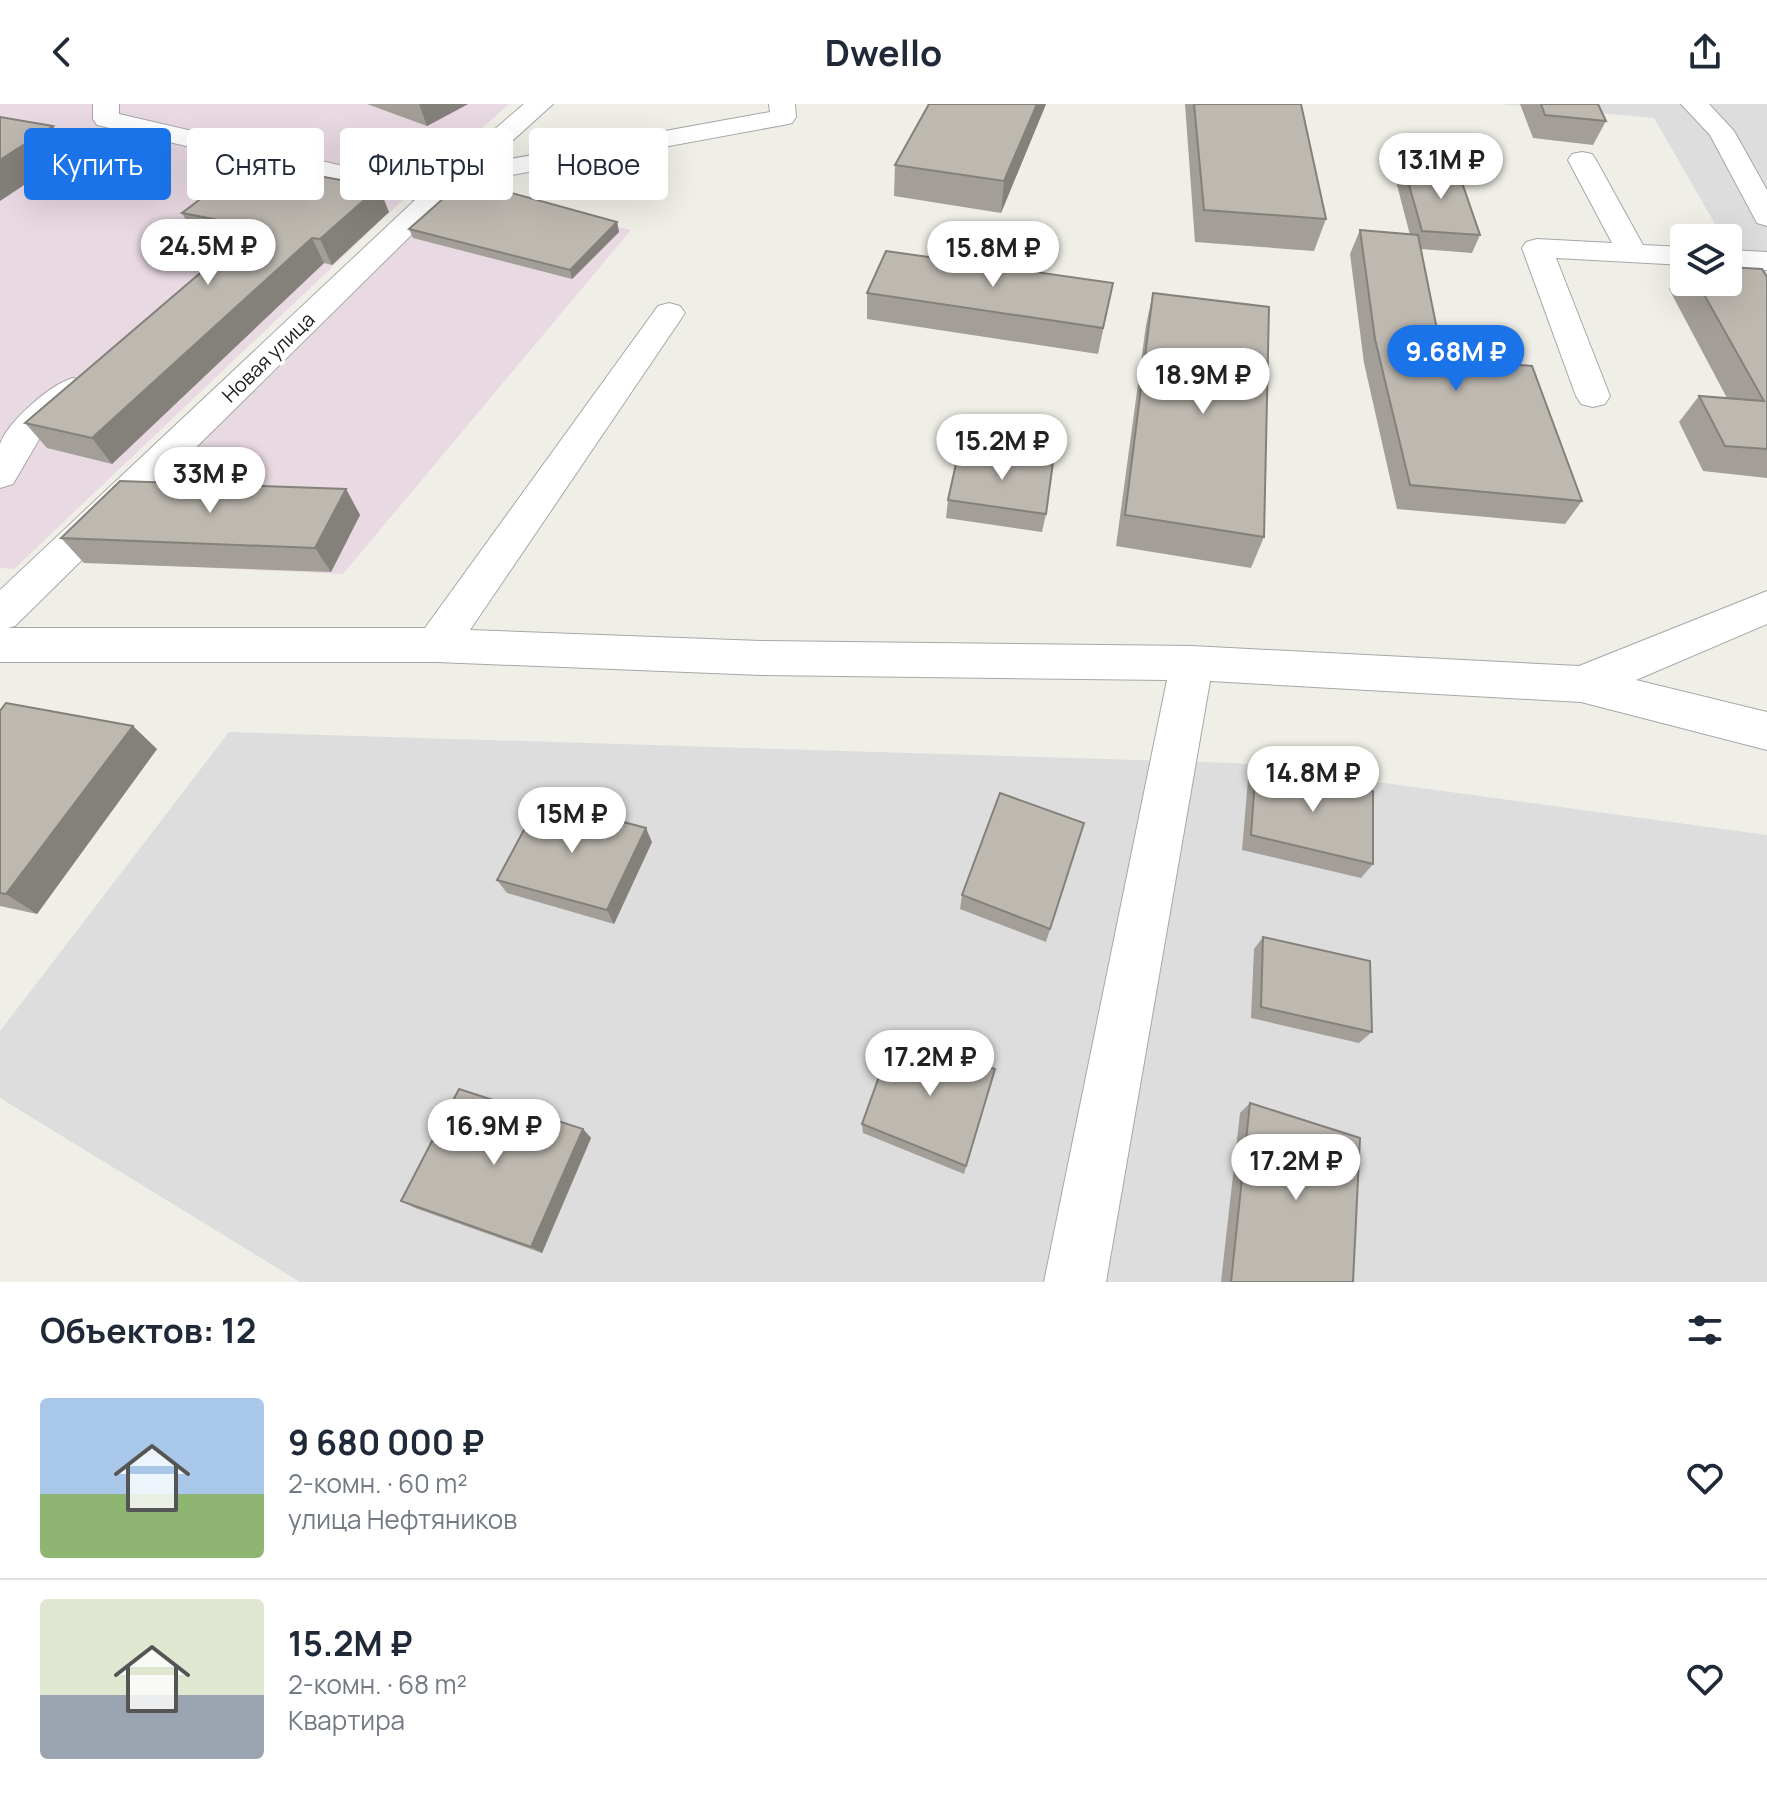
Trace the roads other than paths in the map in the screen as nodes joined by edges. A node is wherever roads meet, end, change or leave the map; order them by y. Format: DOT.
graph roads {
  1 [pos="106,104"];
  2 [pos="540,104"];
  3 [pos="782,104"];
  4 [pos="1694,104"];
  5 [pos="513,128"];
  6 [pos="1582,160"];
  7 [pos="340,166"];
  8 [pos="513,173"];
  9 [pos="432,200"];
  10 [pos="1767,217"];
  11 [pos="1633,253"];
  12 [pos="1670,255"];
  13 [pos="1742,260"];
  14 [pos="1767,261"];
  15 [pos="669,313"];
  16 [pos="100,366"];
  17 [pos="1593,396"];
  18 [pos="0,475"];
  19 [pos="1767,607"];
  20 [pos="0,615"];
  21 [pos="0,645"];
  22 [pos="437,645"];
  23 [pos="1192,663"];
  24 [pos="1581,684"];
  25 [pos="1767,731"];
  26 [pos="1075,1282"];
  1 -- 7 [label="street"];
  2 -- 5 [label="street, Новая улица"];
  3 -- 8 [label="street"];
  4 -- 10 [label="street"];
  6 -- 11 [label="street"];
  9 -- 20 [label="street, Новая улица"];
  11 -- 12 [label="street"];
  11 -- 17 [label="street"];
  13 -- 14 [label="street"];
  15 -- 22 [label="street"];
  16 -- 18 [label="street"];
  19 -- 24 [label="street"];
  21 -- 22 [label="street"];
  22 -- 23 [label="street"];
  23 -- 24 [label="street"];
  23 -- 26 [label="street"];
  24 -- 25 [label="street"];
}
